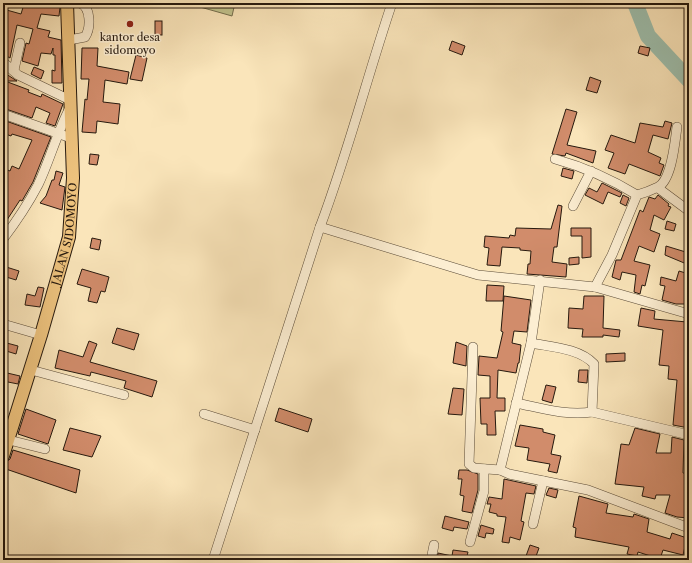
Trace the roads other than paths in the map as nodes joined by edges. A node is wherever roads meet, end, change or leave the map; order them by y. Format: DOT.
graph roads {
  1 [pos="67,3"];
  2 [pos="80,3"];
  3 [pos="392,3"];
  4 [pos="69,40"];
  5 [pos="20,43"];
  6 [pos="3,62"];
  7 [pos="14,70"];
  8 [pos="70,104"];
  9 [pos="3,114"];
  10 [pos="677,127"];
  11 [pos="58,134"];
  12 [pos="71,138"];
  13 [pos="555,159"];
  14 [pos="591,171"];
  15 [pos="658,188"];
  16 [pos="637,195"];
  17 [pos="573,206"];
  18 [pos="689,211"];
  19 [pos="320,226"];
  20 [pos="3,239"];
  21 [pos="540,280"];
  22 [pos="595,287"];
  23 [pos="689,314"];
  24 [pos="3,324"];
  25 [pos="41,335"];
  26 [pos="531,343"];
  27 [pos="473,347"];
  28 [pos="31,370"];
  29 [pos="124,395"];
  30 [pos="516,402"];
  31 [pos="592,412"];
  32 [pos="204,414"];
  33 [pos="255,430"];
  34 [pos="689,435"];
  35 [pos="8,440"];
  36 [pos="45,449"];
  37 [pos="3,456"];
  38 [pos="484,469"];
  39 [pos="500,470"];
  40 [pos="543,481"];
  41 [pos="533,524"];
  42 [pos="689,528"];
  43 [pos="470,542"];
  44 [pos="434,545"];
  45 [pos="213,560"];
  46 [pos="431,560"];
  1 -- 4 [label="main road, JALAN SIDOMOYO"];
  2 -- 4 [label="street"];
  3 -- 19 [label="street"];
  4 -- 8 [label="main road, JALAN SIDOMOYO"];
  5 -- 7 [label="street"];
  6 -- 7 [label="street"];
  7 -- 8 [label="street"];
  8 -- 11 [label="street"];
  8 -- 12 [label="main road, JALAN SIDOMOYO"];
  9 -- 11 [label="street"];
  10 -- 15 [label="street"];
  11 -- 12 [label="street"];
  11 -- 20 [label="street"];
  12 -- 25 [label="main road, JALAN SIDOMOYO"];
  13 -- 14 [label="street"];
  14 -- 16 [label="street"];
  14 -- 17 [label="street"];
  15 -- 16 [label="street"];
  15 -- 18 [label="street"];
  16 -- 22 [label="street"];
  19 -- 21 [label="street"];
  19 -- 33 [label="street"];
  21 -- 22 [label="street"];
  21 -- 26 [label="street"];
  22 -- 23 [label="street"];
  24 -- 25 [label="street"];
  25 -- 28 [label="main road, JALAN SIDOMOYO"];
  26 -- 30 [label="street"];
  26 -- 31 [label="street"];
  27 -- 38 [label="street"];
  28 -- 29 [label="street"];
  28 -- 35 [label="main road, JALAN SIDOMOYO"];
  30 -- 31 [label="street"];
  30 -- 39 [label="street"];
  31 -- 34 [label="street"];
  32 -- 33 [label="street"];
  33 -- 45 [label="street"];
  35 -- 36 [label="street"];
  35 -- 37 [label="main road, JALAN SIDOMOYO"];
  38 -- 39 [label="street"];
  38 -- 43 [label="street"];
  39 -- 40 [label="street"];
  40 -- 41 [label="street"];
  40 -- 42 [label="street"];
  44 -- 46 [label="street"];
}
